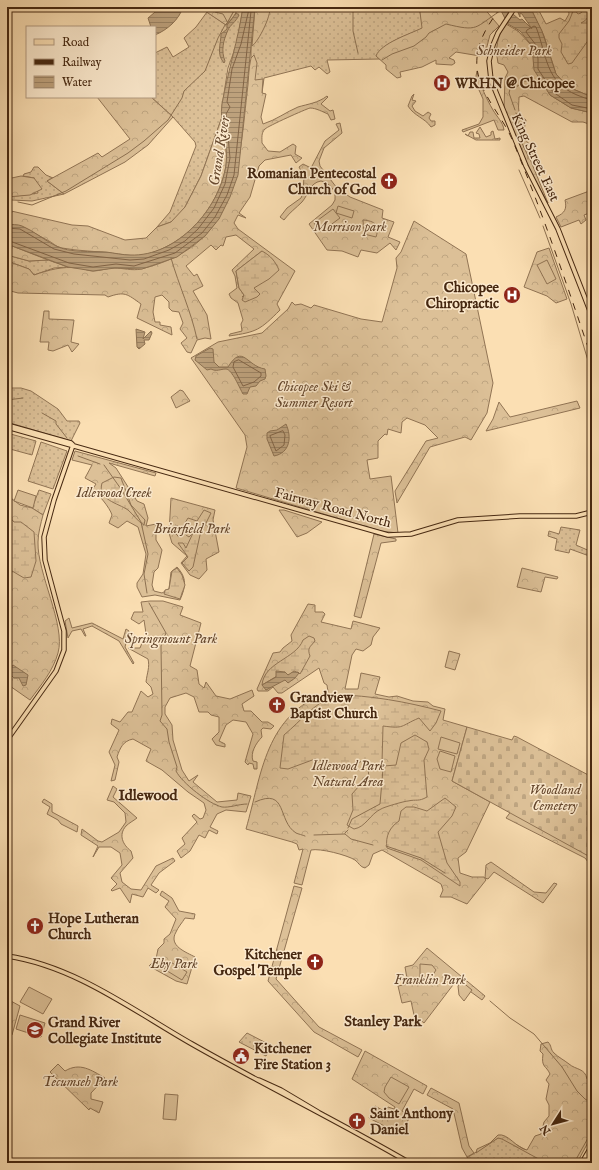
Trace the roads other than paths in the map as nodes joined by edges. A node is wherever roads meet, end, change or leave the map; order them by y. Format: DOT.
graph roads {
  1 [pos="515,7"];
  2 [pos="592,316"];
  3 [pos="7,426"];
  4 [pos="64,444"];
  5 [pos="73,446"];
  6 [pos="70,454"];
  7 [pos="592,512"];
  8 [pos="7,740"];
  9 [pos="7,956"];
  10 [pos="592,1146"];
  11 [pos="592,1159"];
  12 [pos="410,1163"];
  13 [pos="582,1163"];
  14 [pos="590,1163"];
  1 -- 2 [label="main road, King Street East"];
  3 -- 4 [label="main road, Fairway Road North"];
  3 -- 5 [label="main road, Fairway Road North"];
  4 -- 5 [label="main road, Fairway Road North"];
  4 -- 6 [label="main road"];
  5 -- 6 [label="main road"];
  5 -- 7 [label="main road, Fairway Road North"];
  6 -- 8 [label="main road"];
  9 -- 12 [label="main road"];
  10 -- 13 [label="highway"];
  11 -- 14 [label="highway"];
}
